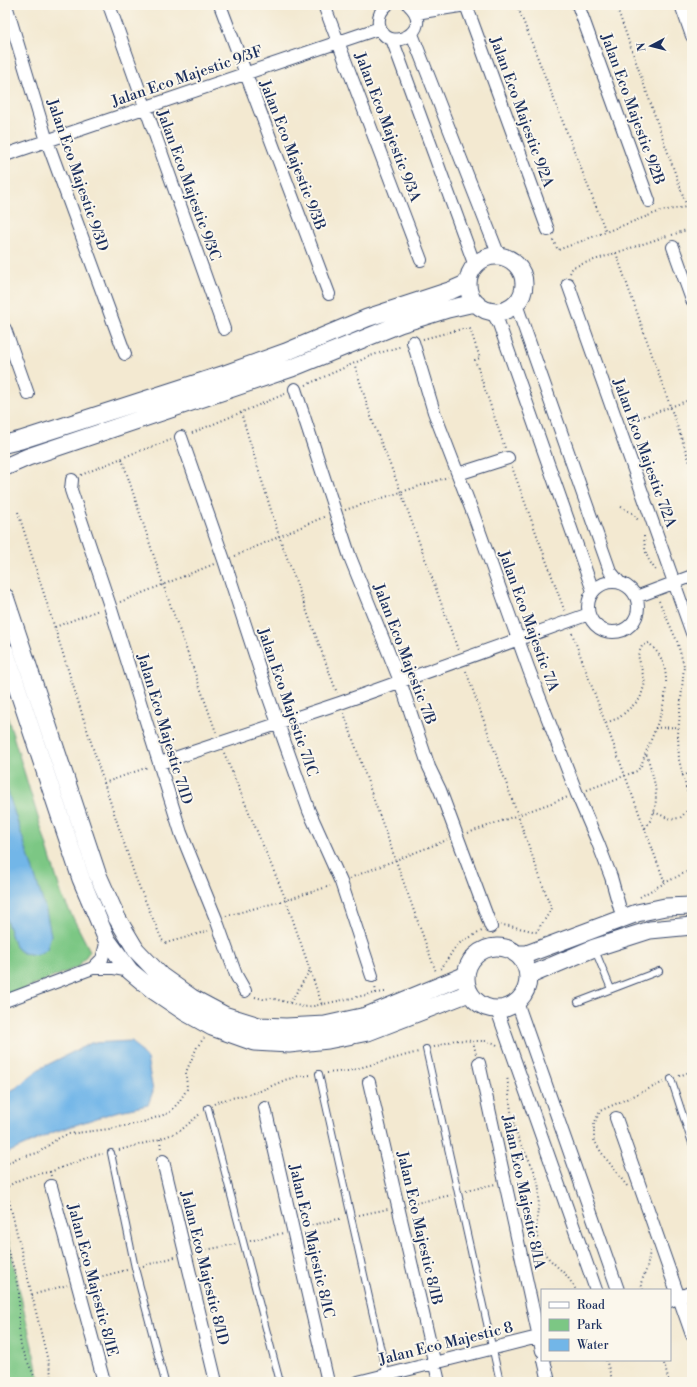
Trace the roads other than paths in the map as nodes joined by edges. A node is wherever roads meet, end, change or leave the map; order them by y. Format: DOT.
graph roads {
  1 [pos="6,5"];
  2 [pos="109,5"];
  3 [pos="220,5"];
  4 [pos="324,5"];
  5 [pos="387,5"];
  6 [pos="466,5"];
  7 [pos="578,5"];
  8 [pos="681,5"];
  9 [pos="413,9"];
  10 [pos="380,28"];
  11 [pos="412,34"];
  12 [pos="692,36"];
  13 [pos="392,39"];
  14 [pos="338,42"];
  15 [pos="245,74"];
  16 [pos="144,108"];
  17 [pos="47,141"];
  18 [pos="5,155"];
  19 [pos="649,201"];
  20 [pos="548,230"];
  21 [pos="673,247"];
  22 [pos="499,256"];
  23 [pos="421,260"];
  24 [pos="475,266"];
  25 [pos="468,283"];
  26 [pos="568,284"];
  27 [pos="329,294"];
  28 [pos="692,300"];
  29 [pos="516,304"];
  30 [pos="484,308"];
  31 [pos="5,329"];
  32 [pos="224,330"];
  33 [pos="413,342"];
  34 [pos="125,354"];
  35 [pos="296,389"];
  36 [pos="28,394"];
  37 [pos="181,437"];
  38 [pos="5,444"];
  39 [pos="508,458"];
  40 [pos="5,467"];
  41 [pos="458,474"];
  42 [pos="71,485"];
  43 [pos="692,576"];
  44 [pos="620,583"];
  45 [pos="671,584"];
  46 [pos="593,591"];
  47 [pos="5,597"];
  48 [pos="636,597"];
  49 [pos="589,614"];
  50 [pos="692,633"];
  51 [pos="518,639"];
  52 [pos="5,651"];
  53 [pos="400,681"];
  54 [pos="278,723"];
  55 [pos="160,763"];
  56 [pos="692,906"];
  57 [pos="620,909"];
  58 [pos="692,926"];
  59 [pos="491,927"];
  60 [pos="107,940"];
  61 [pos="594,948"];
  62 [pos="516,954"];
  63 [pos="93,968"];
  64 [pos="130,971"];
  65 [pos="659,971"];
  66 [pos="466,975"];
  67 [pos="372,976"];
  68 [pos="528,976"];
  69 [pos="611,989"];
  70 [pos="245,991"];
  71 [pos="469,993"];
  72 [pos="5,1001"];
  73 [pos="517,1002"];
  74 [pos="578,1002"];
  75 [pos="497,1010"];
  76 [pos="426,1050"];
  77 [pos="479,1063"];
  78 [pos="319,1074"];
  79 [pos="671,1079"];
  80 [pos="369,1082"];
  81 [pos="208,1108"];
  82 [pos="265,1108"];
  83 [pos="616,1118"];
  84 [pos="692,1143"];
  85 [pos="111,1153"];
  86 [pos="163,1161"];
  87 [pos="51,1186"];
  88 [pos="596,1289"];
  89 [pos="618,1289"];
  90 [pos="671,1289"];
  91 [pos="692,1292"];
  92 [pos="674,1299"];
  93 [pos="692,1335"];
  94 [pos="540,1336"];
  95 [pos="493,1348"];
  96 [pos="544,1361"];
  97 [pos="434,1363"];
  98 [pos="388,1378"];
  99 [pos="104,1382"];
  100 [pos="165,1382"];
  101 [pos="216,1382"];
  102 [pos="280,1382"];
  103 [pos="328,1382"];
  104 [pos="358,1382"];
  105 [pos="439,1382"];
  106 [pos="500,1382"];
  107 [pos="549,1382"];
  1 -- 17 [label="street, Jalan Eco Majestic 9/3D"];
  2 -- 16 [label="street, Jalan Eco Majestic 9/3C"];
  3 -- 15 [label="street, Jalan Eco Majestic 9/3B"];
  4 -- 14 [label="street, Jalan Eco Majestic 9/3A"];
  5 -- 10 [label="street"];
  6 -- 9 [label="street"];
  6 -- 20 [label="street, Jalan Eco Majestic 9/2A"];
  7 -- 19 [label="street, Jalan Eco Majestic 9/2B"];
  8 -- 12 [label="street"];
  9 -- 11 [label="street"];
  10 -- 13 [label="street"];
  10 -- 14 [label="street, Jalan Eco Majestic 9/3F"];
  11 -- 13 [label="street"];
  11 -- 22 [label="street"];
  13 -- 24 [label="street"];
  14 -- 15 [label="street, Jalan Eco Majestic 9/3F"];
  14 -- 23 [label="street, Jalan Eco Majestic 9/3A"];
  15 -- 16 [label="street, Jalan Eco Majestic 9/3F"];
  15 -- 27 [label="street, Jalan Eco Majestic 9/3B"];
  16 -- 17 [label="street, Jalan Eco Majestic 9/3F"];
  16 -- 32 [label="street, Jalan Eco Majestic 9/3C"];
  17 -- 18 [label="street, Jalan Eco Majestic 9/3F"];
  17 -- 34 [label="street, Jalan Eco Majestic 9/3D"];
  21 -- 28 [label="street"];
  22 -- 24 [label="street"];
  22 -- 29 [label="street"];
  24 -- 25 [label="street"];
  25 -- 30 [label="street"];
  25 -- 38 [label="street"];
  26 -- 45 [label="street, Jalan Eco Majestic 7/2A"];
  29 -- 30 [label="street"];
  29 -- 44 [label="street"];
  30 -- 40 [label="street"];
  30 -- 46 [label="street"];
  31 -- 36 [label="street"];
  33 -- 41 [label="street, Jalan Eco Majestic 7/A"];
  35 -- 53 [label="street, Jalan Eco Majestic 7/B"];
  37 -- 54 [label="street, Jalan Eco Majestic 7/1C"];
  39 -- 41 [label="street"];
  41 -- 51 [label="street, Jalan Eco Majestic 7/A"];
  42 -- 55 [label="street, Jalan Eco Majestic 7/1D"];
  43 -- 45 [label="street"];
  44 -- 46 [label="street"];
  44 -- 48 [label="street"];
  45 -- 48 [label="street"];
  45 -- 50 [label="street, Jalan Eco Majestic 7/2A"];
  46 -- 49 [label="street"];
  47 -- 66 [label="street"];
  48 -- 49 [label="street"];
  49 -- 51 [label="street"];
  51 -- 53 [label="street"];
  51 -- 57 [label="street, Jalan Eco Majestic 7/A"];
  52 -- 60 [label="street"];
  53 -- 54 [label="street"];
  53 -- 59 [label="street, Jalan Eco Majestic 7/B"];
  54 -- 55 [label="street"];
  54 -- 67 [label="street, Jalan Eco Majestic 7/1C"];
  55 -- 70 [label="street, Jalan Eco Majestic 7/1D"];
  56 -- 62 [label="street"];
  58 -- 61 [label="street"];
  60 -- 63 [label="street"];
  60 -- 64 [label="street"];
  61 -- 68 [label="street"];
  61 -- 69 [label="lane"];
  62 -- 66 [label="street"];
  62 -- 68 [label="street"];
  63 -- 64 [label="street"];
  63 -- 72 [label="street"];
  64 -- 71 [label="street"];
  65 -- 69 [label="lane"];
  66 -- 71 [label="street"];
  68 -- 73 [label="street"];
  69 -- 74 [label="lane"];
  71 -- 75 [label="street"];
  73 -- 75 [label="street"];
  73 -- 89 [label="street"];
  75 -- 88 [label="street"];
  76 -- 95 [label="lane"];
  77 -- 94 [label="street, Jalan Eco Majestic 8/1A"];
  78 -- 98 [label="lane"];
  79 -- 84 [label="lane"];
  80 -- 97 [label="street, Jalan Eco Majestic 8/1B"];
  81 -- 102 [label="lane"];
  82 -- 103 [label="street, Jalan Eco Majestic 8/1C"];
  83 -- 90 [label="street"];
  85 -- 100 [label="lane"];
  86 -- 101 [label="street, Jalan Eco Majestic 8/1D"];
  87 -- 99 [label="street, Jalan Eco Majestic 8/1E"];
  91 -- 92 [label="street"];
  92 -- 93 [label="street"];
  94 -- 95 [label="street, Jalan Eco Majestic 8"];
  95 -- 97 [label="street, Jalan Eco Majestic 8"];
  95 -- 106 [label="lane"];
  96 -- 107 [label="street"];
  97 -- 98 [label="street, Jalan Eco Majestic 8"];
  97 -- 105 [label="street, Jalan Eco Majestic 8/1B"];
  98 -- 104 [label="street, Jalan Eco Majestic 8"];
}
